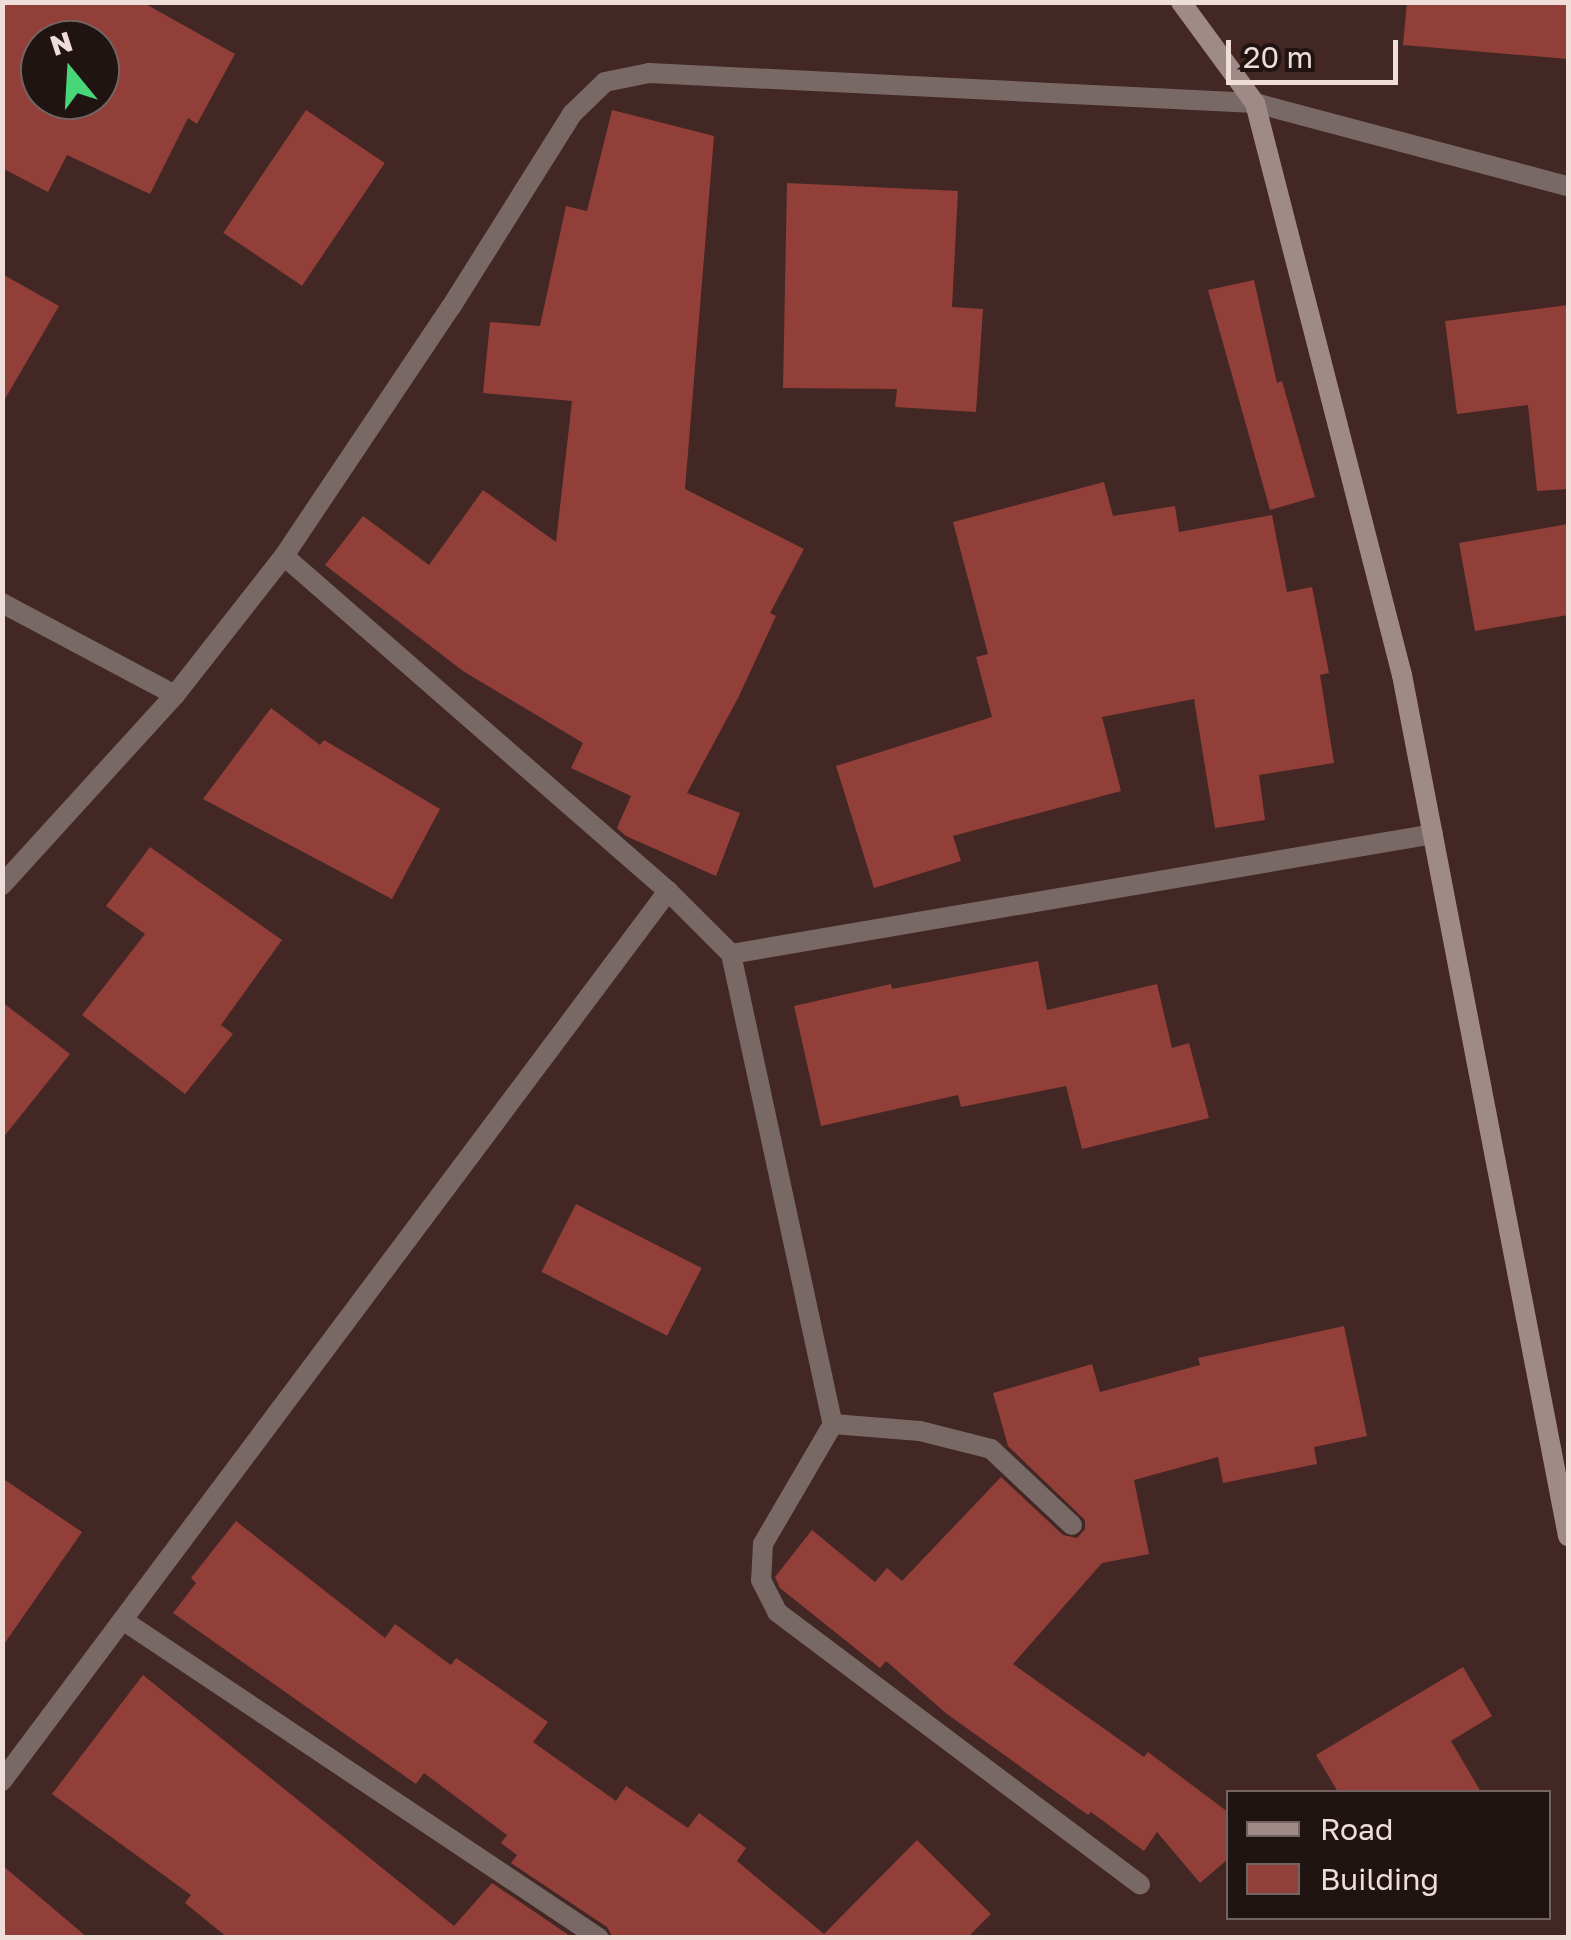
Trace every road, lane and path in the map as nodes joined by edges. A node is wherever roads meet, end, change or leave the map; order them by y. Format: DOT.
graph roads {
  1 [pos="1181,2"];
  2 [pos="1256,103"];
  3 [pos="1568,186"];
  4 [pos="284,556"];
  5 [pos="2,603"];
  6 [pos="175,694"];
  7 [pos="1433,834"];
  8 [pos="2,885"];
  9 [pos="668,891"];
  10 [pos="730,954"];
  11 [pos="833,1424"];
  12 [pos="1072,1525"];
  13 [pos="1568,1536"];
  14 [pos="124,1622"];
  15 [pos="4,1775"];
  16 [pos="1140,1885"];
  17 [pos="599,1938"];
  1 -- 2 [label="street"];
  2 -- 3 [label="street"];
  2 -- 4 [label="street"];
  2 -- 7 [label="street"];
  4 -- 6 [label="street"];
  4 -- 9 [label="street"];
  5 -- 6 [label="street"];
  6 -- 8 [label="street"];
  7 -- 10 [label="street"];
  7 -- 13 [label="street"];
  9 -- 10 [label="street"];
  9 -- 14 [label="street"];
  10 -- 11 [label="street"];
  11 -- 12 [label="street"];
  11 -- 16 [label="street"];
  14 -- 15 [label="street"];
  14 -- 17 [label="street"];
}
